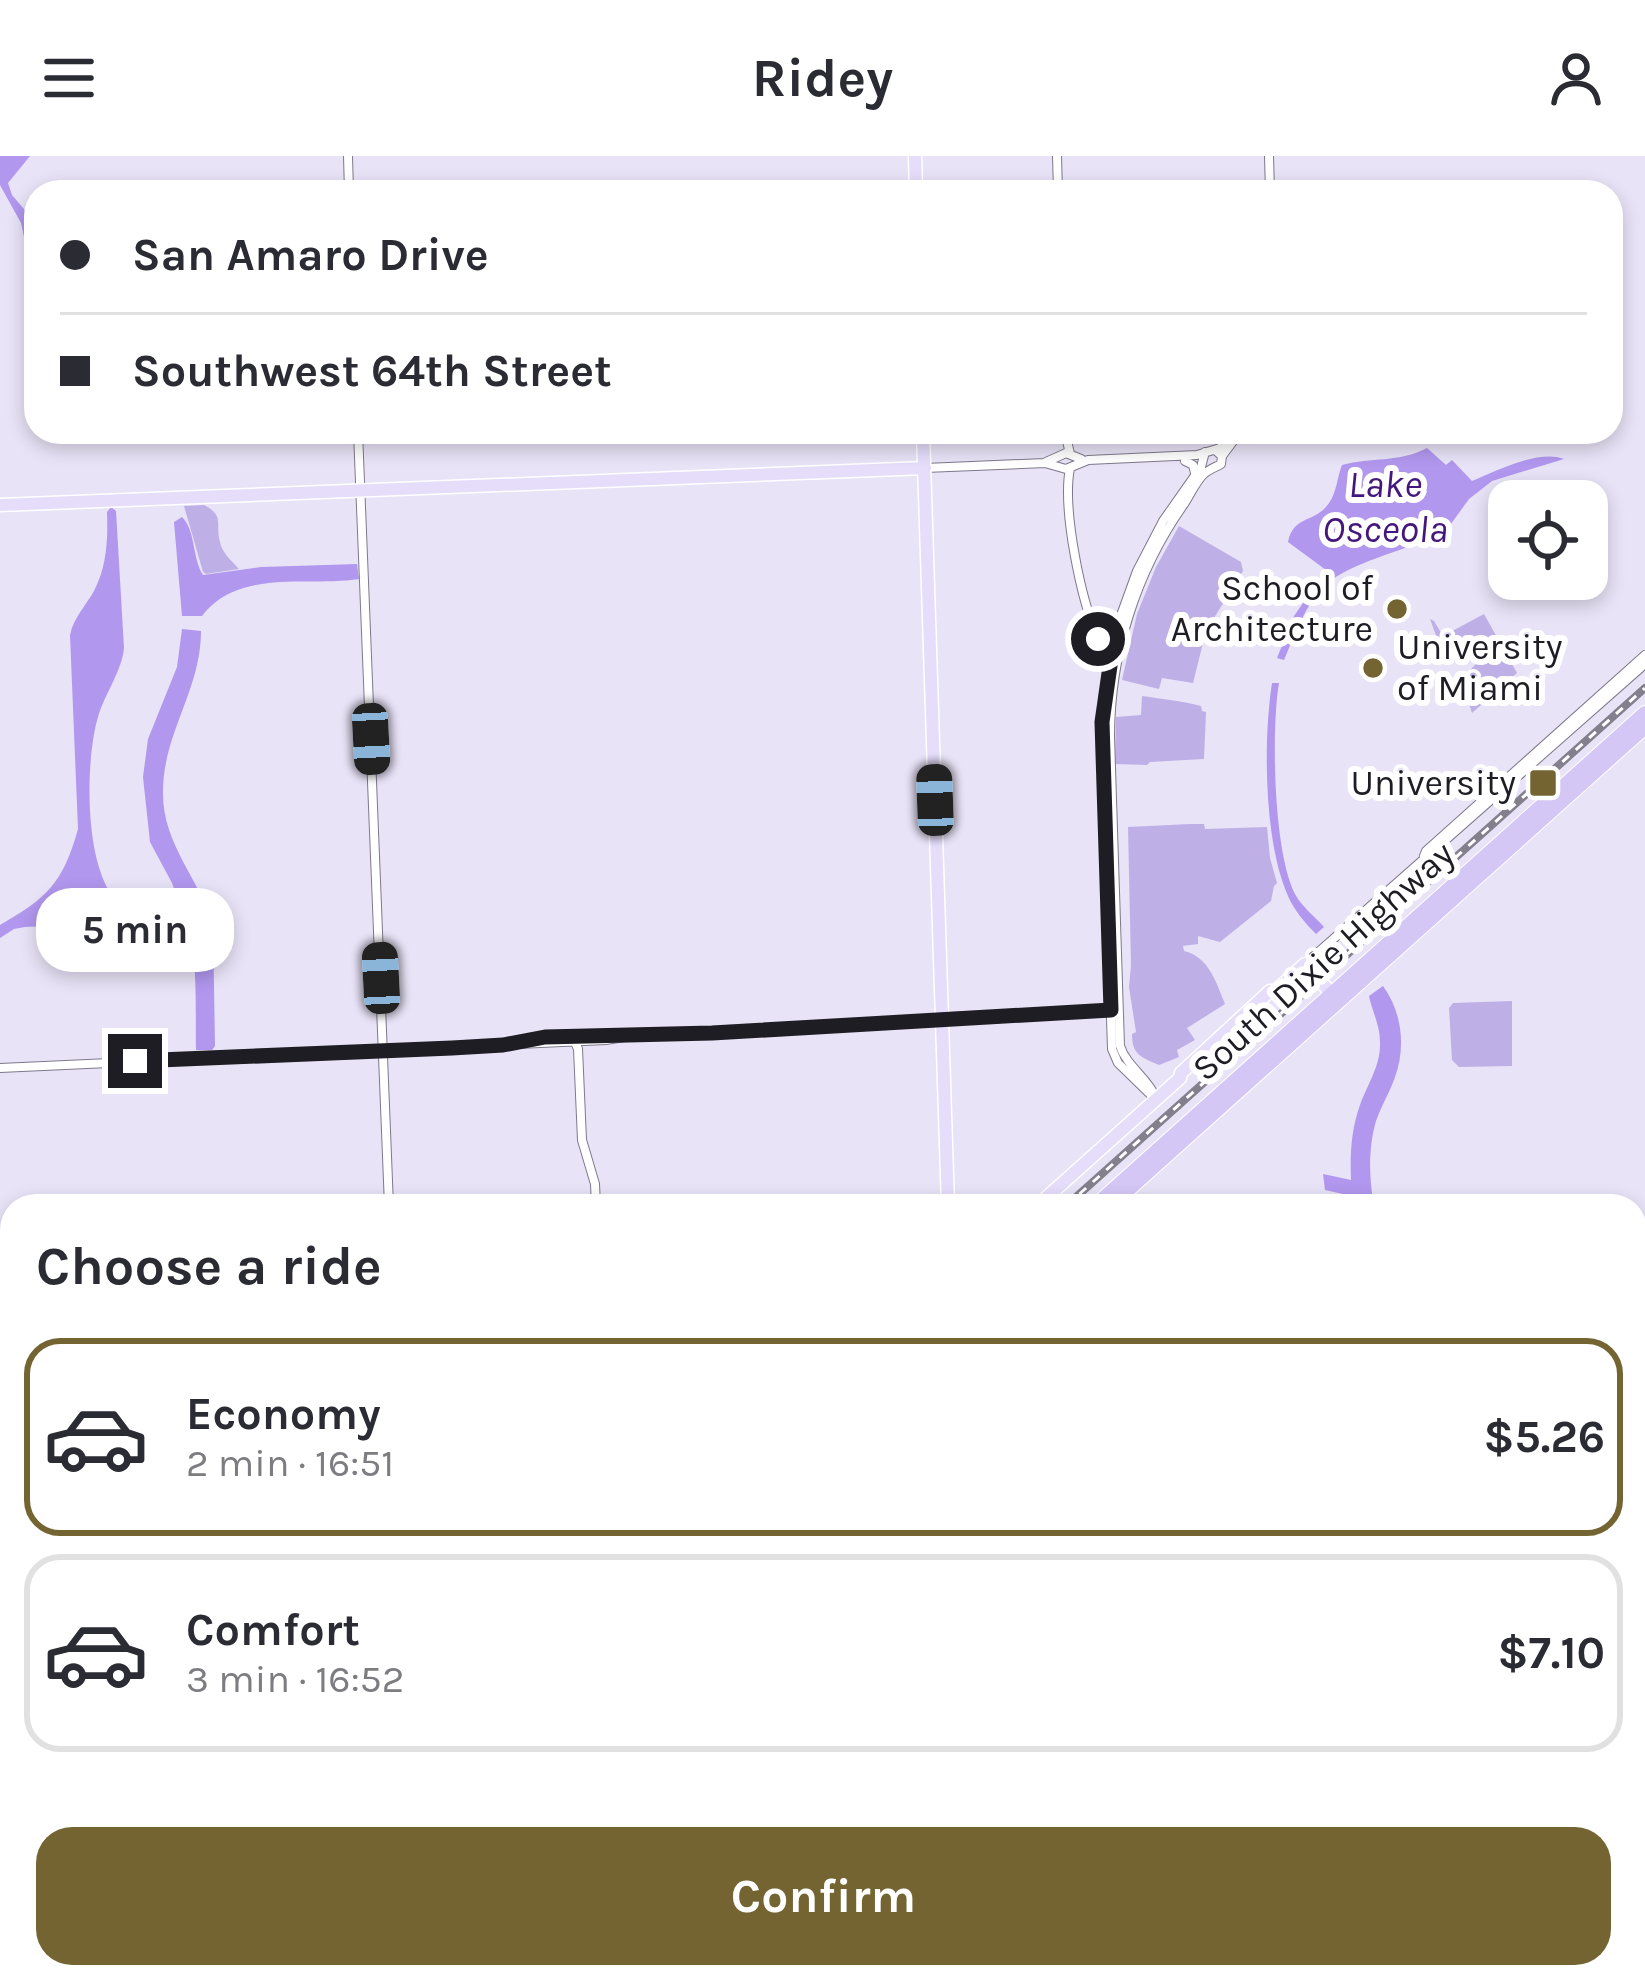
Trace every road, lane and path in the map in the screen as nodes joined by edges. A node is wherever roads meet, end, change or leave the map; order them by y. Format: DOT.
graph roads {
  1 [pos="358,444"];
  2 [pos="924,444"];
  3 [pos="1065,444"];
  4 [pos="1224,444"];
  5 [pos="1171,457"];
  6 [pos="1210,459"];
  7 [pos="1185,460"];
  8 [pos="1066,461"];
  9 [pos="925,468"];
  10 [pos="1196,474"];
  11 [pos="360,491"];
  12 [pos="0,505"];
  13 [pos="1116,646"];
  14 [pos="1645,655"];
  15 [pos="1645,664"];
  16 [pos="1645,713"];
  17 [pos="1645,727"];
  18 [pos="1424,858"];
  19 [pos="1305,964"];
  20 [pos="1335,998"];
  21 [pos="1115,1010"];
  22 [pos="943,1019"];
  23 [pos="574,1038"];
  24 [pos="384,1050"];
  25 [pos="0,1068"];
  26 [pos="1223,1098"];
  27 [pos="1156,1099"];
  28 [pos="1139,1166"];
  29 [pos="1134,1185"];
  30 [pos="1115,1188"];
  31 [pos="390,1194"];
  32 [pos="595,1194"];
  33 [pos="948,1194"];
  34 [pos="1050,1194"];
  35 [pos="1108,1194"];
  36 [pos="1124,1194"];
  1 -- 11 [label="street"];
  2 -- 9 [label="main road"];
  3 -- 8 [label="street"];
  4 -- 6 [label="street"];
  5 -- 6 [label="street"];
  5 -- 7 [label="street"];
  5 -- 8 [label="street"];
  6 -- 7 [label="street"];
  6 -- 10 [label="street"];
  6 -- 13 [label="street"];
  7 -- 10 [label="street"];
  8 -- 9 [label="street"];
  8 -- 13 [label="street"];
  9 -- 11 [label="main road"];
  9 -- 22 [label="main road"];
  10 -- 13 [label="street"];
  11 -- 12 [label="main road"];
  11 -- 24 [label="street"];
  13 -- 21 [label="street"];
  14 -- 18 [label="street"];
  15 -- 18 [label="street"];
  16 -- 20 [label="highway, South Dixie Highway"];
  17 -- 20 [label="highway, South Dixie Highway"];
  18 -- 19 [label="street"];
  19 -- 20 [label="main road"];
  19 -- 27 [label="main road"];
  20 -- 26 [label="highway, South Dixie Highway"];
  21 -- 22 [label="street"];
  21 -- 27 [label="street"];
  22 -- 23 [label="street"];
  22 -- 33 [label="main road"];
  23 -- 24 [label="street"];
  23 -- 32 [label="street"];
  24 -- 25 [label="street"];
  24 -- 31 [label="street"];
  26 -- 28 [label="highway, South Dixie Highway"];
  26 -- 29 [label="highway, South Dixie Highway"];
  27 -- 34 [label="main road"];
  28 -- 29 [label="highway"];
  28 -- 30 [label="highway, South Dixie Highway"];
  29 -- 30 [label="highway"];
  29 -- 36 [label="highway, South Dixie Highway"];
  30 -- 35 [label="highway, South Dixie Highway"];
}
